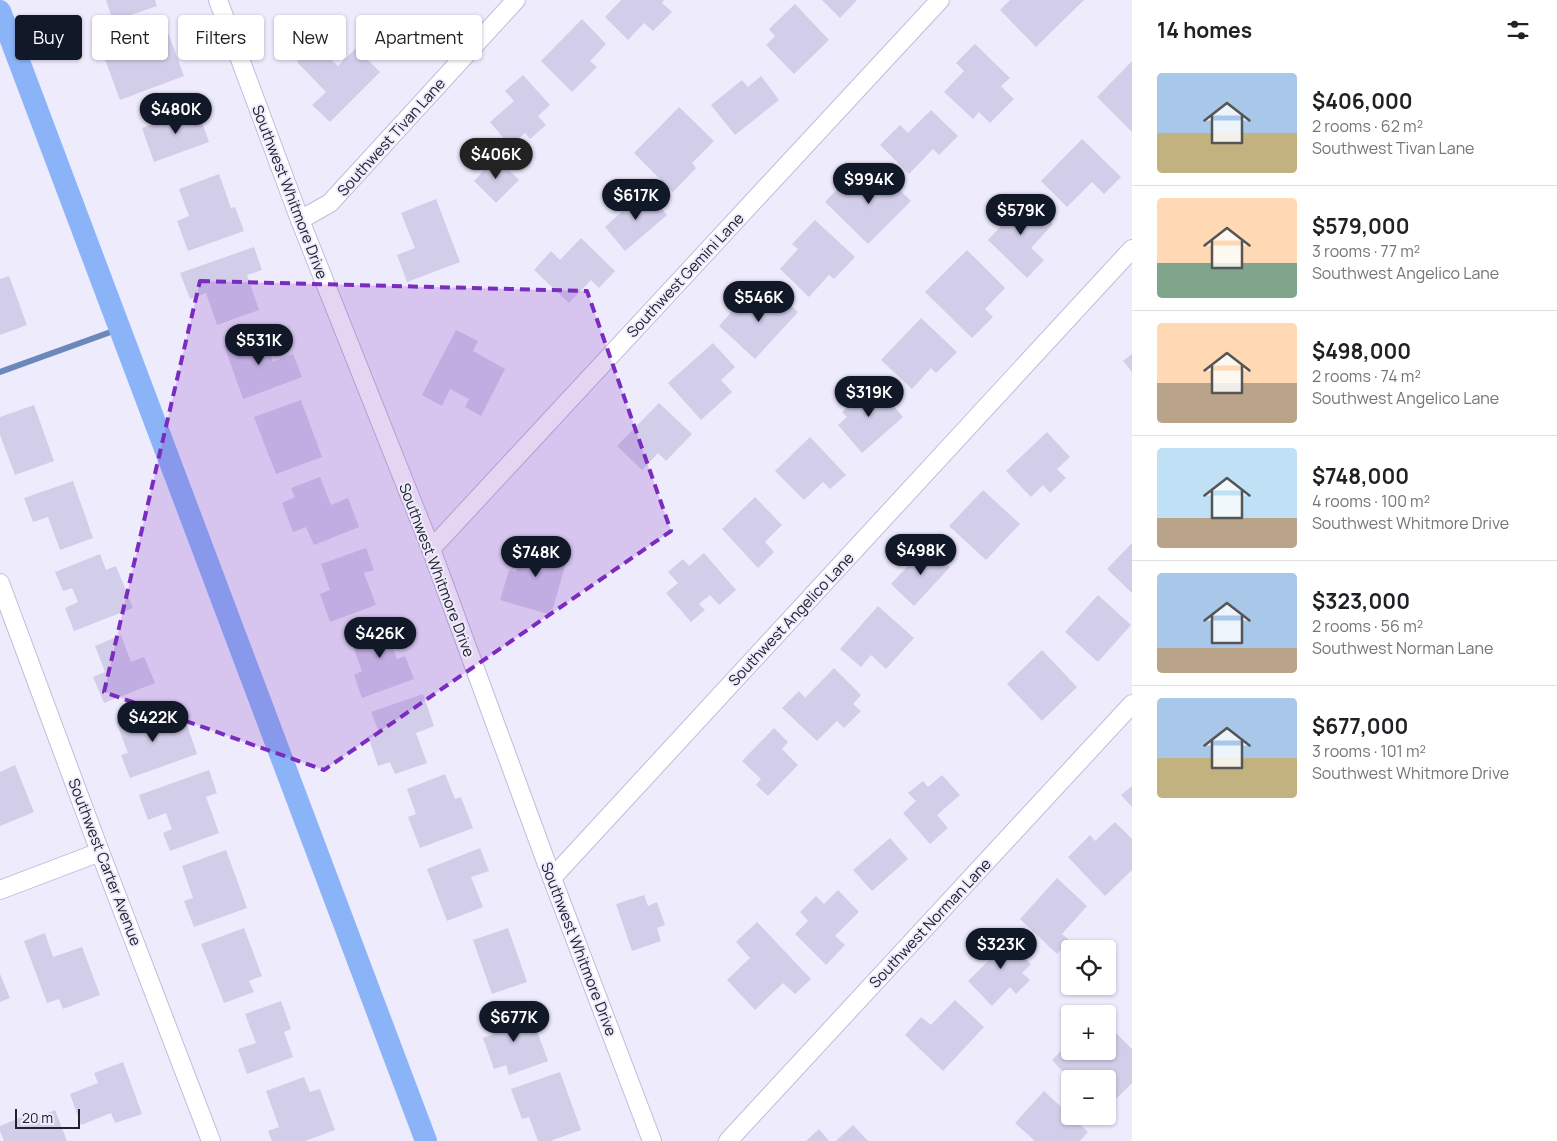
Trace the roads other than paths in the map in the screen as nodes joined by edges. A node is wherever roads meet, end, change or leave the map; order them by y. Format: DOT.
graph roads {
  1 [pos="218,0"];
  2 [pos="516,0"];
  3 [pos="940,0"];
  4 [pos="300,220"];
  5 [pos="1132,249"];
  6 [pos="431,549"];
  7 [pos="0,583"];
  8 [pos="1132,704"];
  9 [pos="100,852"];
  10 [pos="552,878"];
  11 [pos="0,890"];
  12 [pos="211,1141"];
  13 [pos="652,1141"];
  14 [pos="728,1141"];
  1 -- 4 [label="street, Southwest Whitmore Drive"];
  2 -- 4 [label="street, Southwest Tivan Lane"];
  3 -- 6 [label="street, Southwest Gemini Lane"];
  4 -- 6 [label="street, Southwest Whitmore Drive"];
  5 -- 10 [label="street, Southwest Angelico Lane"];
  6 -- 10 [label="street, Southwest Whitmore Drive"];
  7 -- 9 [label="street, Southwest Carter Avenue"];
  8 -- 14 [label="street, Southwest Norman Lane"];
  9 -- 11 [label="street"];
  9 -- 12 [label="street, Southwest Carter Avenue"];
  10 -- 13 [label="street, Southwest Whitmore Drive"];
}
